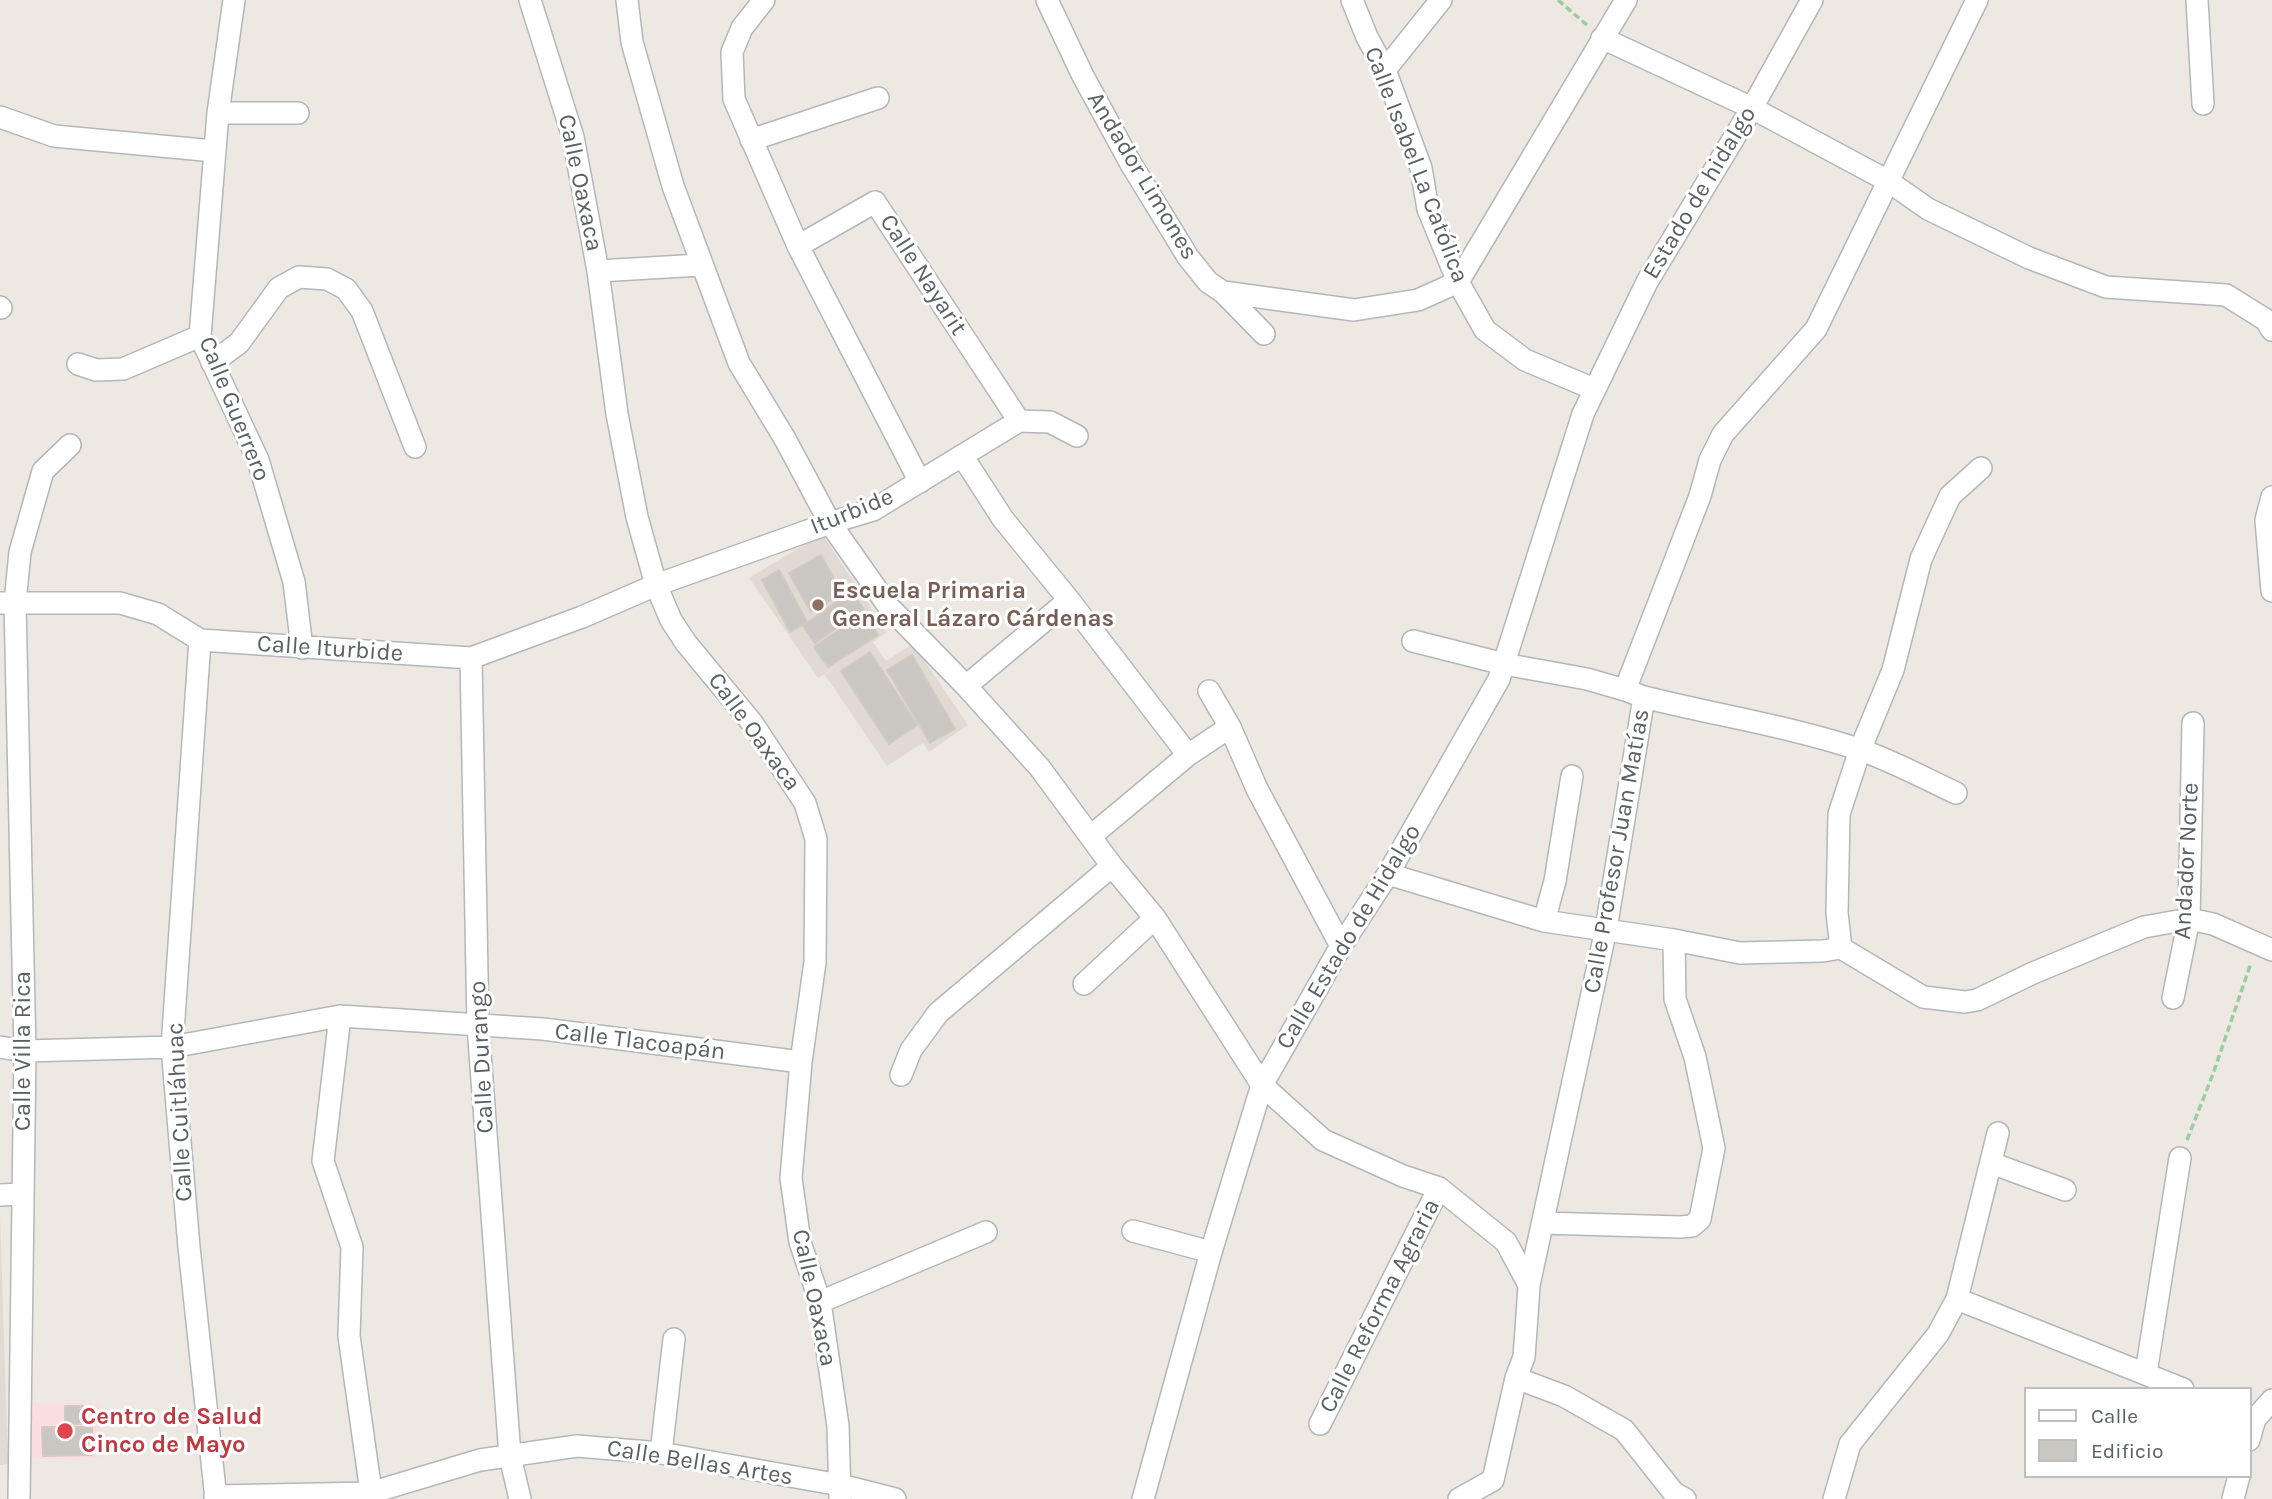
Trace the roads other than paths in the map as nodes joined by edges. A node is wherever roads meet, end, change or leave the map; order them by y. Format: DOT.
graph roads {
  1 [pos="234,0"];
  2 [pos="530,0"];
  3 [pos="626,0"];
  4 [pos="764,0"];
  5 [pos="1047,0"];
  6 [pos="1352,0"];
  7 [pos="1441,0"];
  8 [pos="1626,0"];
  9 [pos="1811,0"];
  10 [pos="2197,0"];
  11 [pos="1973,2"];
  12 [pos="1602,38"];
  13 [pos="1385,70"];
  14 [pos="878,98"];
  15 [pos="2203,104"];
  16 [pos="1752,108"];
  17 [pos="218,113"];
  18 [pos="298,113"];
  19 [pos="0,117"];
  20 [pos="751,140"];
  21 [pos="214,151"];
  22 [pos="1888,181"];
  23 [pos="798,246"];
  24 [pos="701,265"];
  25 [pos="598,271"];
  26 [pos="1458,282"];
  27 [pos="1223,292"];
  28 [pos="2272,330"];
  29 [pos="1264,334"];
  30 [pos="200,337"];
  31 [pos="212,363"];
  32 [pos="78,364"];
  33 [pos="1594,389"];
  34 [pos="1019,421"];
  35 [pos="1077,436"];
  36 [pos="70,445"];
  37 [pos="415,447"];
  38 [pos="963,457"];
  39 [pos="1981,468"];
  40 [pos="920,482"];
  41 [pos="2272,497"];
  42 [pos="830,523"];
  43 [pos="656,585"];
  44 [pos="2272,592"];
  45 [pos="1069,600"];
  46 [pos="8,603"];
  47 [pos="200,640"];
  48 [pos="1413,641"];
  49 [pos="302,648"];
  50 [pos="471,658"];
  51 [pos="1504,664"];
  52 [pos="966,686"];
  53 [pos="1209,691"];
  54 [pos="1634,694"];
  55 [pos="2193,723"];
  56 [pos="1230,727"];
  57 [pos="1860,750"];
  58 [pos="1188,755"];
  59 [pos="1572,776"];
  60 [pos="1956,793"];
  61 [pos="1091,836"];
  62 [pos="1112,866"];
  63 [pos="1388,874"];
  64 [pos="1155,918"];
  65 [pos="2189,919"];
  66 [pos="1544,921"];
  67 [pos="1606,929"];
  68 [pos="1674,940"];
  69 [pos="1341,946"];
  70 [pos="2265,947"];
  71 [pos="1841,948"];
  72 [pos="1084,984"];
  73 [pos="2173,998"];
  74 [pos="340,1016"];
  75 [pos="478,1026"];
  76 [pos="0,1047"];
  77 [pos="172,1047"];
  78 [pos="25,1051"];
  79 [pos="800,1062"];
  80 [pos="901,1075"];
  81 [pos="1262,1085"];
  82 [pos="1998,1133"];
  83 [pos="2179,1158"];
  84 [pos="1991,1163"];
  85 [pos="1439,1188"];
  86 [pos="2066,1190"];
  87 [pos="23,1194"];
  88 [pos="0,1195"];
  89 [pos="1543,1223"];
  90 [pos="1133,1231"];
  91 [pos="986,1232"];
  92 [pos="1211,1252"];
  93 [pos="1529,1285"];
  94 [pos="1958,1299"];
  95 [pos="820,1302"];
  96 [pos="674,1339"];
  97 [pos="2146,1373"];
  98 [pos="1516,1378"];
  99 [pos="2178,1387"];
  100 [pos="2272,1402"];
  101 [pos="2252,1417"];
  102 [pos="1320,1424"];
  103 [pos="661,1453"];
  104 [pos="510,1456"];
  105 [pos="2238,1478"];
  106 [pos="1496,1490"];
  107 [pos="840,1492"];
  108 [pos="371,1496"];
  109 [pos="216,1497"];
  110 [pos="19,1499"];
  111 [pos="520,1499"];
  112 [pos="895,1499"];
  113 [pos="1143,1499"];
  114 [pos="1459,1499"];
  115 [pos="1685,1499"];
  116 [pos="1834,1499"];
  117 [pos="2233,1499"];
  1 -- 17 [label="street, Calle Guerrero"];
  2 -- 25 [label="street, Calle Oaxaca"];
  3 -- 24 [label="street"];
  4 -- 20 [label="street"];
  5 -- 27 [label="street, Andador Limones"];
  6 -- 13 [label="street, Calle Isabel La Católica"];
  7 -- 13 [label="street"];
  8 -- 12 [label="street"];
  9 -- 16 [label="street, Estado de hidalgo"];
  10 -- 15 [label="street"];
  11 -- 22 [label="street, Calle Profesor Juan Matías"];
  12 -- 16 [label="street"];
  12 -- 26 [label="street"];
  13 -- 26 [label="street, Calle Isabel La Católica"];
  14 -- 20 [label="street"];
  16 -- 22 [label="street"];
  16 -- 33 [label="street, Estado de hidalgo"];
  17 -- 18 [label="street"];
  17 -- 21 [label="street, Calle Guerrero"];
  19 -- 21 [label="street"];
  20 -- 23 [label="street"];
  21 -- 30 [label="street, Calle Guerrero"];
  22 -- 28 [label="street"];
  22 -- 54 [label="street, Calle Profesor Juan Matías"];
  23 -- 34 [label="street, Calle Nayarit"];
  23 -- 40 [label="street"];
  24 -- 25 [label="street"];
  24 -- 42 [label="street"];
  25 -- 43 [label="street, Calle Oaxaca"];
  26 -- 27 [label="street"];
  26 -- 33 [label="street, Calle Isabel La Católica"];
  27 -- 29 [label="street, Andador Limones"];
  30 -- 31 [label="street, Calle Guerrero"];
  30 -- 32 [label="street"];
  31 -- 37 [label="street"];
  31 -- 49 [label="street, Calle Guerrero"];
  33 -- 51 [label="street, Calle Estado de Hidalgo"];
  34 -- 35 [label="street"];
  34 -- 38 [label="street, Iturbide"];
  36 -- 46 [label="street, Calle Villa Rica"];
  38 -- 40 [label="street, Iturbide"];
  38 -- 45 [label="street"];
  39 -- 57 [label="street"];
  40 -- 42 [label="street, Iturbide"];
  41 -- 44 [label="street"];
  42 -- 43 [label="street, Iturbide"];
  42 -- 52 [label="street"];
  43 -- 50 [label="street, Calle Iturbide"];
  43 -- 79 [label="street, Calle Oaxaca"];
  45 -- 52 [label="street"];
  45 -- 58 [label="street"];
  46 -- 47 [label="street, Calle Iturbide"];
  46 -- 78 [label="street, Calle Villa Rica"];
  47 -- 49 [label="street, Calle Iturbide"];
  47 -- 77 [label="street, Calle Cuitláhuac"];
  48 -- 51 [label="street"];
  49 -- 50 [label="street, Calle Iturbide"];
  50 -- 75 [label="street, Calle Durango"];
  51 -- 54 [label="street"];
  51 -- 63 [label="street, Calle Estado de Hidalgo"];
  52 -- 61 [label="street"];
  53 -- 56 [label="street"];
  54 -- 57 [label="street"];
  54 -- 67 [label="street, Calle Profesor Juan Matías"];
  55 -- 65 [label="street, Andador Norte"];
  56 -- 58 [label="street"];
  56 -- 69 [label="street"];
  57 -- 60 [label="street"];
  57 -- 71 [label="street"];
  58 -- 61 [label="street"];
  59 -- 66 [label="street"];
  61 -- 62 [label="street"];
  62 -- 64 [label="street"];
  62 -- 80 [label="street"];
  63 -- 66 [label="street"];
  63 -- 69 [label="street, Calle Estado de Hidalgo"];
  64 -- 72 [label="street"];
  64 -- 81 [label="street"];
  65 -- 70 [label="street"];
  65 -- 71 [label="street"];
  65 -- 73 [label="street, Andador Norte"];
  66 -- 67 [label="street"];
  67 -- 68 [label="street"];
  67 -- 89 [label="street, Calle Profesor Juan Matías"];
  68 -- 71 [label="street"];
  68 -- 89 [label="street"];
  69 -- 81 [label="street, Calle Estado de Hidalgo"];
  74 -- 75 [label="street, Calle Tlacoapán"];
  74 -- 77 [label="street, Calle Tlacoapán"];
  74 -- 108 [label="street"];
  75 -- 79 [label="street, Calle Tlacoapán"];
  75 -- 104 [label="street, Calle Durango"];
  76 -- 78 [label="street, Calle Tlacoapán"];
  77 -- 78 [label="street, Calle Tlacoapán"];
  77 -- 109 [label="street, Calle Cuitláhuac"];
  78 -- 87 [label="street, Calle Villa Rica"];
  79 -- 95 [label="street, Calle Oaxaca"];
  81 -- 85 [label="street"];
  81 -- 92 [label="street, Calle Estado de Hidalgo"];
  82 -- 84 [label="street"];
  83 -- 97 [label="street"];
  84 -- 86 [label="street"];
  84 -- 94 [label="street"];
  85 -- 93 [label="street"];
  85 -- 102 [label="street, Calle Reforma Agraria"];
  87 -- 88 [label="street"];
  87 -- 110 [label="street, Calle Villa Rica"];
  89 -- 93 [label="street, Calle Profesor Juan Matías"];
  90 -- 92 [label="street"];
  91 -- 95 [label="street"];
  92 -- 113 [label="street, Calle Estado de Hidalgo"];
  93 -- 98 [label="street, Calle Profesor Juan Matías"];
  94 -- 97 [label="street"];
  94 -- 116 [label="street"];
  95 -- 107 [label="street, Calle Oaxaca"];
  96 -- 103 [label="street"];
  97 -- 99 [label="street"];
  98 -- 106 [label="street"];
  98 -- 115 [label="street"];
  100 -- 101 [label="street"];
  103 -- 104 [label="street, Calle Bellas Artes"];
  103 -- 107 [label="street, Calle Bellas Artes"];
  104 -- 108 [label="street, Calle Bellas Artes"];
  104 -- 111 [label="street, Calle Durango"];
  105 -- 117 [label="street"];
  106 -- 114 [label="street"];
  107 -- 112 [label="street, Calle Bellas Artes"];
  108 -- 109 [label="street, Calle Bellas Artes"];
}
